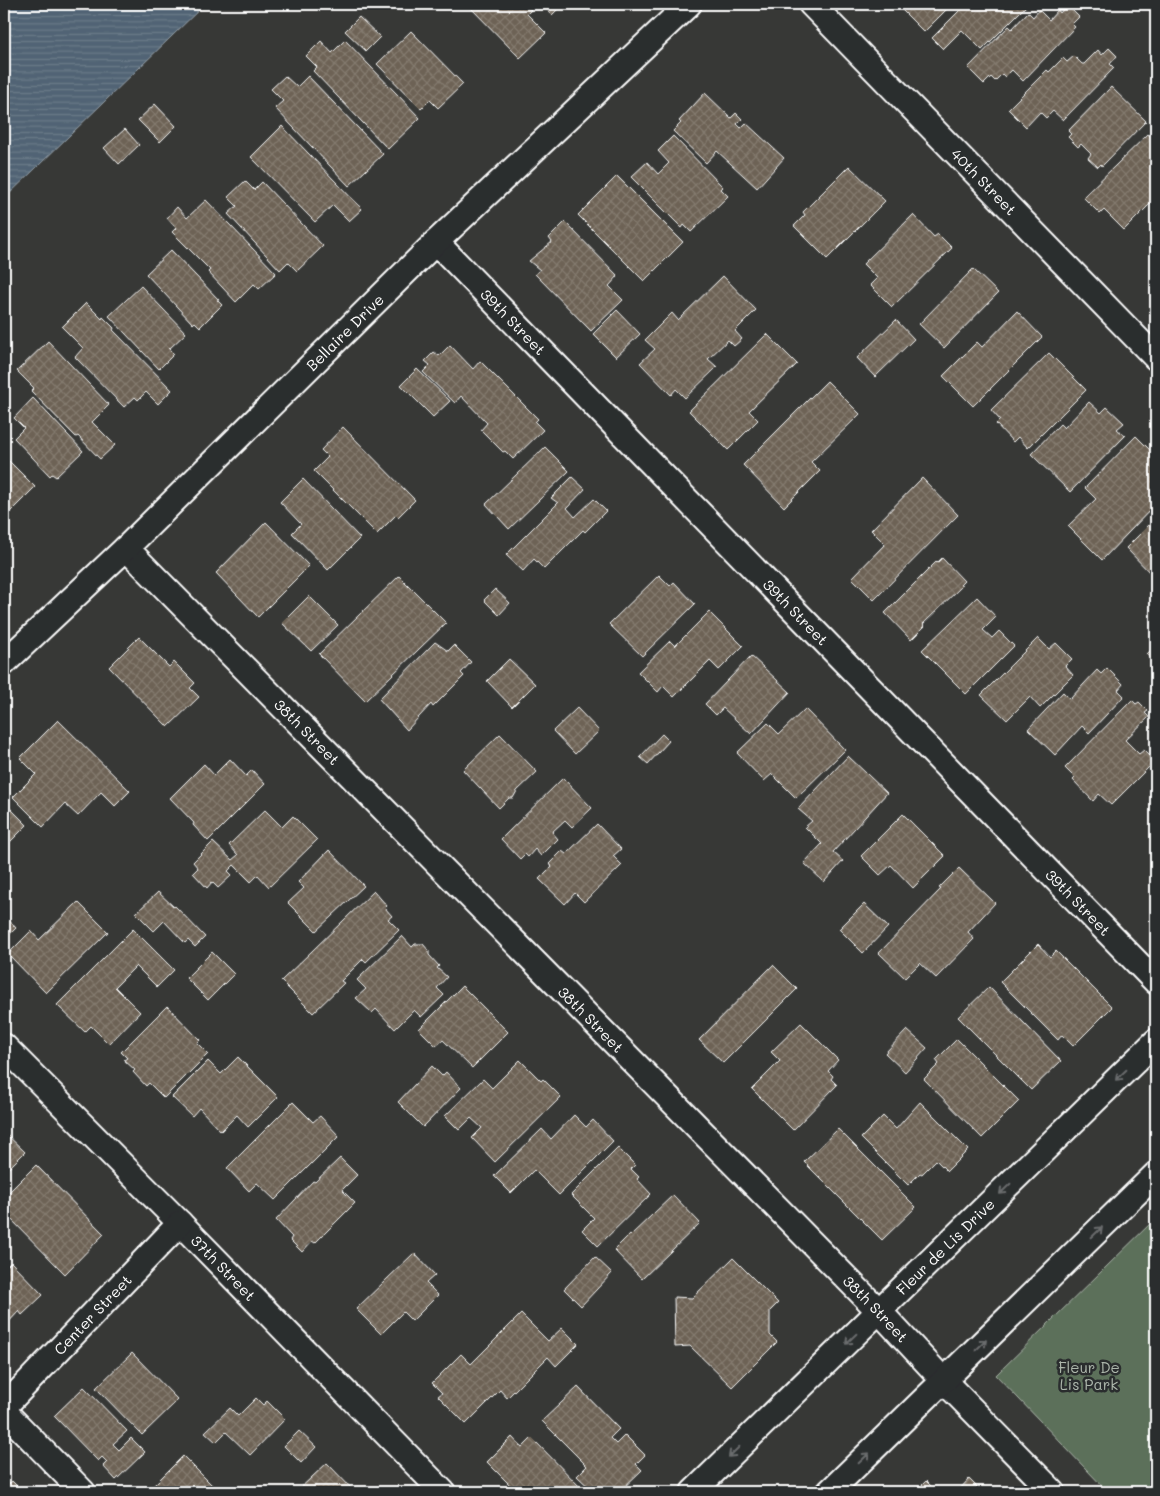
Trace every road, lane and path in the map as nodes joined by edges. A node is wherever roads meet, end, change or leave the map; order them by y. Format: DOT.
graph roads {
  1 [pos="689,4"];
  2 [pos="811,4"];
  3 [pos="436,242"];
  4 [pos="1156,358"];
  5 [pos="126,548"];
  6 [pos="4,663"];
  7 [pos="1156,982"];
  8 [pos="1156,1042"];
  9 [pos="4,1046"];
  10 [pos="1156,1174"];
  11 [pos="180,1223"];
  12 [pos="879,1311"];
  13 [pos="944,1381"];
  14 [pos="4,1407"];
  15 [pos="4,1411"];
  16 [pos="83,1492"];
  17 [pos="443,1492"];
  18 [pos="693,1492"];
  19 [pos="829,1492"];
  20 [pos="1053,1492"];
  1 -- 3 [label="street, Bellaire Drive"];
  2 -- 4 [label="street, 40th Street"];
  3 -- 5 [label="street, Bellaire Drive"];
  3 -- 7 [label="street, 39th Street"];
  5 -- 6 [label="street, Bellaire Drive"];
  5 -- 12 [label="street, 38th Street"];
  8 -- 12 [label="street, Fleur de Lis Drive, one-way"];
  9 -- 11 [label="street, 37th Street"];
  13 -- 10 [label="street, one-way"];
  11 -- 14 [label="street, Center Street"];
  11 -- 17 [label="street, 37th Street"];
  12 -- 13 [label="street, 38th Street"];
  12 -- 18 [label="street, Fleur de Lis Drive, one-way"];
  19 -- 13 [label="street, one-way"];
  13 -- 20 [label="street, 38th Street"];
  15 -- 16 [label="street"];
}
